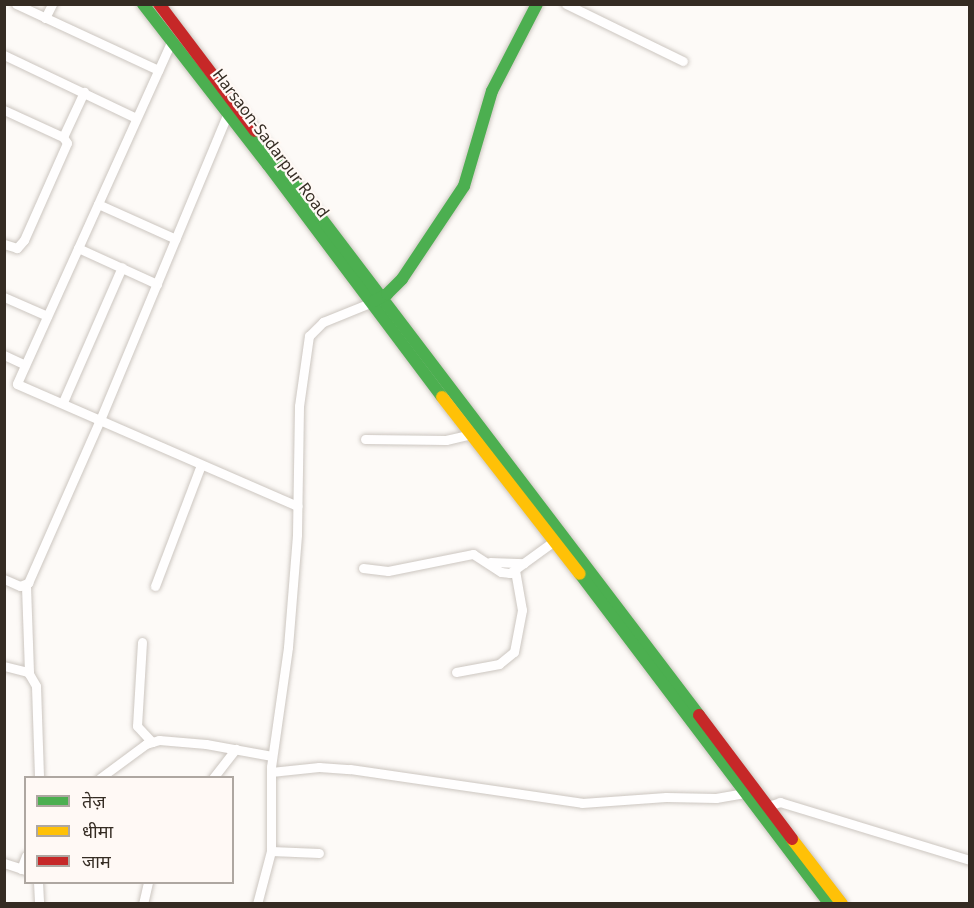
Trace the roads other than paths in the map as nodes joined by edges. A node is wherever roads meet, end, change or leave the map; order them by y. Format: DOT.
graph roads {
  1 [pos="16,4"];
  2 [pos="52,4"];
  3 [pos="144,4"];
  4 [pos="159,4"];
  5 [pos="537,4"];
  6 [pos="566,4"];
  7 [pos="45,18"];
  8 [pos="171,40"];
  9 [pos="4,55"];
  10 [pos="683,62"];
  11 [pos="158,70"];
  12 [pos="84,92"];
  13 [pos="4,110"];
  14 [pos="228,112"];
  15 [pos="136,118"];
  16 [pos="63,137"];
  17 [pos="98,204"];
  18 [pos="176,239"];
  19 [pos="4,244"];
  20 [pos="78,248"];
  21 [pos="122,267"];
  22 [pos="157,284"];
  23 [pos="4,297"];
  24 [pos="375,301"];
  25 [pos="47,315"];
  26 [pos="4,355"];
  27 [pos="25,365"];
  28 [pos="63,402"];
  29 [pos="100,420"];
  30 [pos="471,434"];
  31 [pos="365,439"];
  32 [pos="201,465"];
  33 [pos="298,506"];
  34 [pos="554,541"];
  35 [pos="483,560"];
  36 [pos="526,563"];
  37 [pos="363,568"];
  38 [pos="514,571"];
  39 [pos="4,579"];
  40 [pos="26,586"];
  41 [pos="155,586"];
  42 [pos="142,642"];
  43 [pos="4,666"];
  44 [pos="456,672"];
  45 [pos="29,674"];
  46 [pos="152,742"];
  47 [pos="236,749"];
  48 [pos="272,756"];
  49 [pos="271,772"];
  50 [pos="39,776"];
  51 [pos="101,776"];
  52 [pos="214,776"];
  53 [pos="745,793"];
  54 [pos="767,811"];
  55 [pos="271,850"];
  56 [pos="319,853"];
  57 [pos="969,860"];
  58 [pos="4,863"];
  59 [pos="23,869"];
  60 [pos="39,884"];
  61 [pos="148,884"];
  62 [pos="39,903"];
  63 [pos="143,903"];
  64 [pos="257,903"];
  65 [pos="830,903"];
  66 [pos="842,903"];
  1 -- 7 [label="street"];
  2 -- 7 [label="street"];
  3 -- 8 [label="street, Harsaon-Sadarpur Road"];
  4 -- 24 [label="street, Harsaon-Sadarpur Road"];
  5 -- 24 [label="street"];
  6 -- 10 [label="street"];
  7 -- 11 [label="street"];
  8 -- 11 [label="street"];
  8 -- 14 [label="street, Harsaon-Sadarpur Road"];
  9 -- 12 [label="street"];
  11 -- 15 [label="street"];
  12 -- 15 [label="street"];
  12 -- 16 [label="street"];
  13 -- 16 [label="street"];
  14 -- 18 [label="street"];
  14 -- 24 [label="street, Harsaon-Sadarpur Road"];
  15 -- 17 [label="street"];
  16 -- 19 [label="street"];
  17 -- 18 [label="street"];
  17 -- 20 [label="street"];
  18 -- 22 [label="street"];
  20 -- 21 [label="street"];
  20 -- 25 [label="street"];
  21 -- 22 [label="street"];
  21 -- 28 [label="street"];
  22 -- 29 [label="street"];
  23 -- 25 [label="street"];
  24 -- 30 [label="street"];
  24 -- 33 [label="street"];
  24 -- 54 [label="street"];
  25 -- 27 [label="street"];
  26 -- 27 [label="street"];
  27 -- 28 [label="street"];
  28 -- 29 [label="street"];
  29 -- 32 [label="street"];
  29 -- 40 [label="street"];
  30 -- 31 [label="street"];
  30 -- 34 [label="street"];
  32 -- 33 [label="street"];
  32 -- 41 [label="street"];
  33 -- 48 [label="street"];
  34 -- 36 [label="street"];
  34 -- 53 [label="street"];
  35 -- 36 [label="street"];
  35 -- 37 [label="street"];
  35 -- 38 [label="street"];
  36 -- 38 [label="street"];
  38 -- 44 [label="street"];
  39 -- 40 [label="street"];
  40 -- 45 [label="street"];
  42 -- 46 [label="street"];
  43 -- 45 [label="street"];
  45 -- 50 [label="street"];
  46 -- 47 [label="street"];
  46 -- 51 [label="street"];
  47 -- 48 [label="street"];
  47 -- 52 [label="street"];
  48 -- 49 [label="street"];
  49 -- 53 [label="street"];
  49 -- 55 [label="street"];
  53 -- 54 [label="street"];
  54 -- 57 [label="street"];
  54 -- 65 [label="street"];
  54 -- 66 [label="street"];
  55 -- 56 [label="street"];
  55 -- 64 [label="street"];
  58 -- 59 [label="street"];
  60 -- 62 [label="street"];
  61 -- 63 [label="street"];
}
